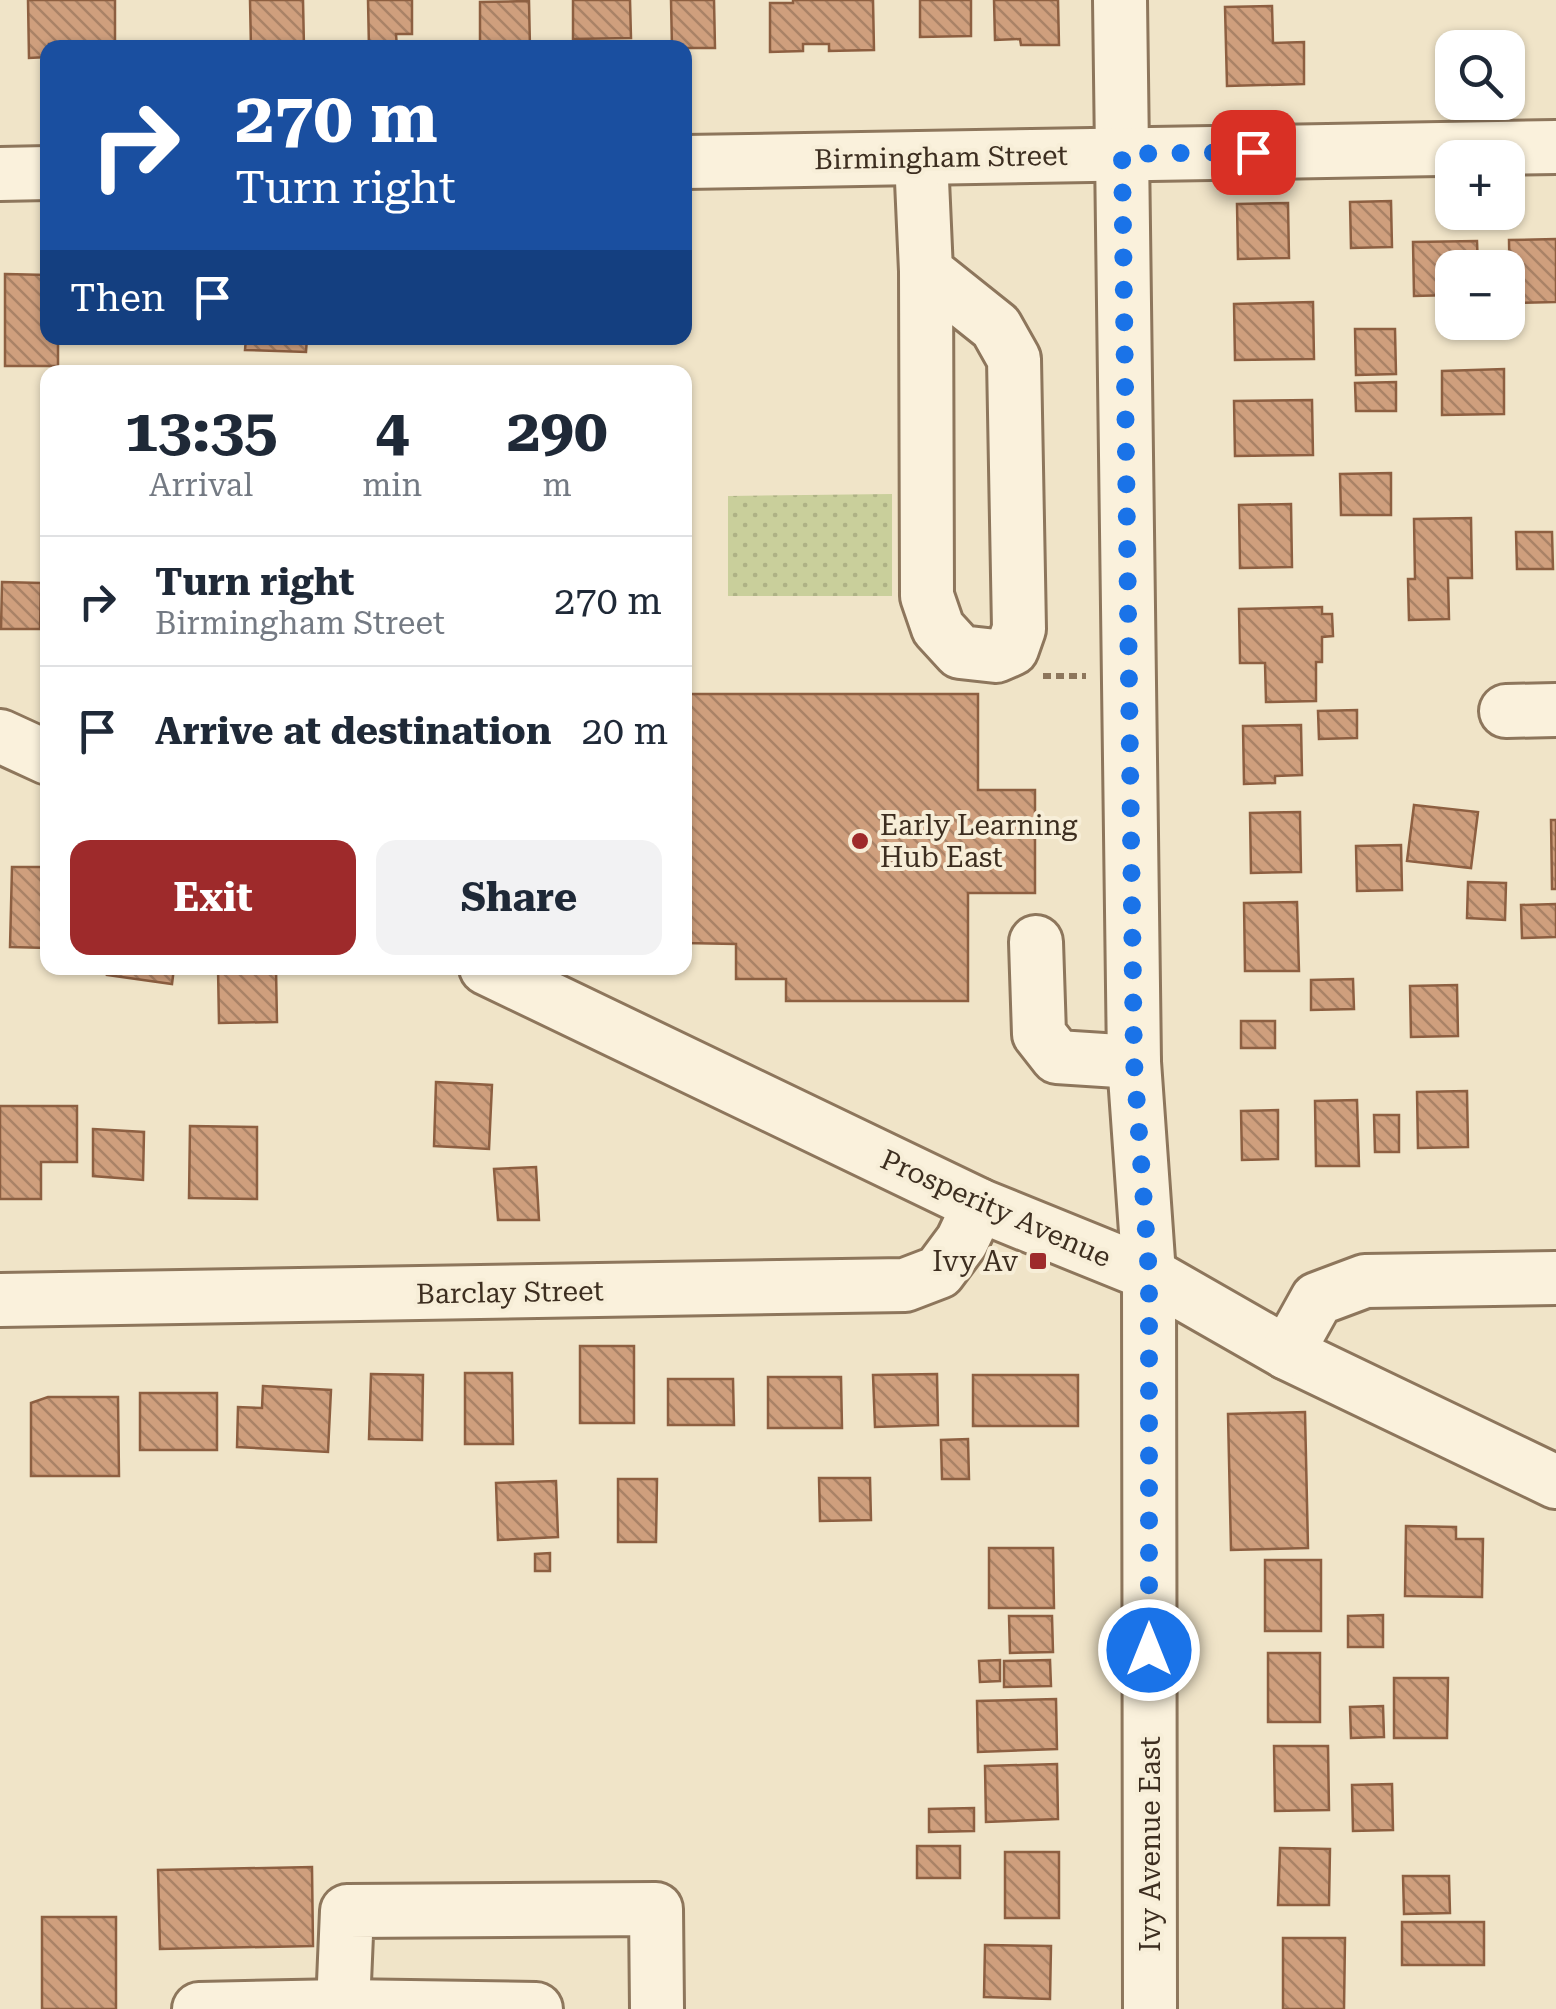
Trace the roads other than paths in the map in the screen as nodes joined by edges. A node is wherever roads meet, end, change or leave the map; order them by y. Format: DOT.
graph roads {
  1 [pos="1120,0"];
  2 [pos="1556,146"];
  3 [pos="1122,154"];
  4 [pos="921,158"];
  5 [pos="692,162"];
  6 [pos="40,173"];
  7 [pos="0,174"];
  8 [pos="926,271"];
  9 [pos="0,736"];
  10 [pos="40,754"];
  11 [pos="1036,942"];
  12 [pos="501,975"];
  13 [pos="1134,1062"];
  14 [pos="979,1205"];
  15 [pos="1149,1274"];
  16 [pos="1556,1278"];
  17 [pos="0,1300"];
  18 [pos="1287,1353"];
  19 [pos="1556,1482"];
  20 [pos="343,2006"];
  21 [pos="199,2009"];
  22 [pos="536,2009"];
  23 [pos="657,2009"];
  24 [pos="1150,2009"];
  1 -- 3 [label="street, Ivy Avenue East"];
  2 -- 3 [label="street, Birmingham Street"];
  3 -- 4 [label="street, Birmingham Street"];
  3 -- 13 [label="street, Ivy Avenue East"];
  4 -- 5 [label="street, Birmingham Street"];
  4 -- 8 [label="street"];
  6 -- 7 [label="street"];
  8 -- 8 [label="street"];
  9 -- 10 [label="street"];
  11 -- 13 [label="street"];
  12 -- 14 [label="street, Prosperity Avenue"];
  13 -- 15 [label="street, Ivy Avenue East"];
  14 -- 15 [label="street, Prosperity Avenue"];
  14 -- 17 [label="street, Barclay Street"];
  15 -- 18 [label="street, Prosperity Avenue"];
  15 -- 24 [label="street, Ivy Avenue East"];
  16 -- 18 [label="street"];
  18 -- 19 [label="street, Prosperity Avenue"];
  20 -- 21 [label="street"];
  20 -- 22 [label="street"];
  20 -- 23 [label="street"];
}
